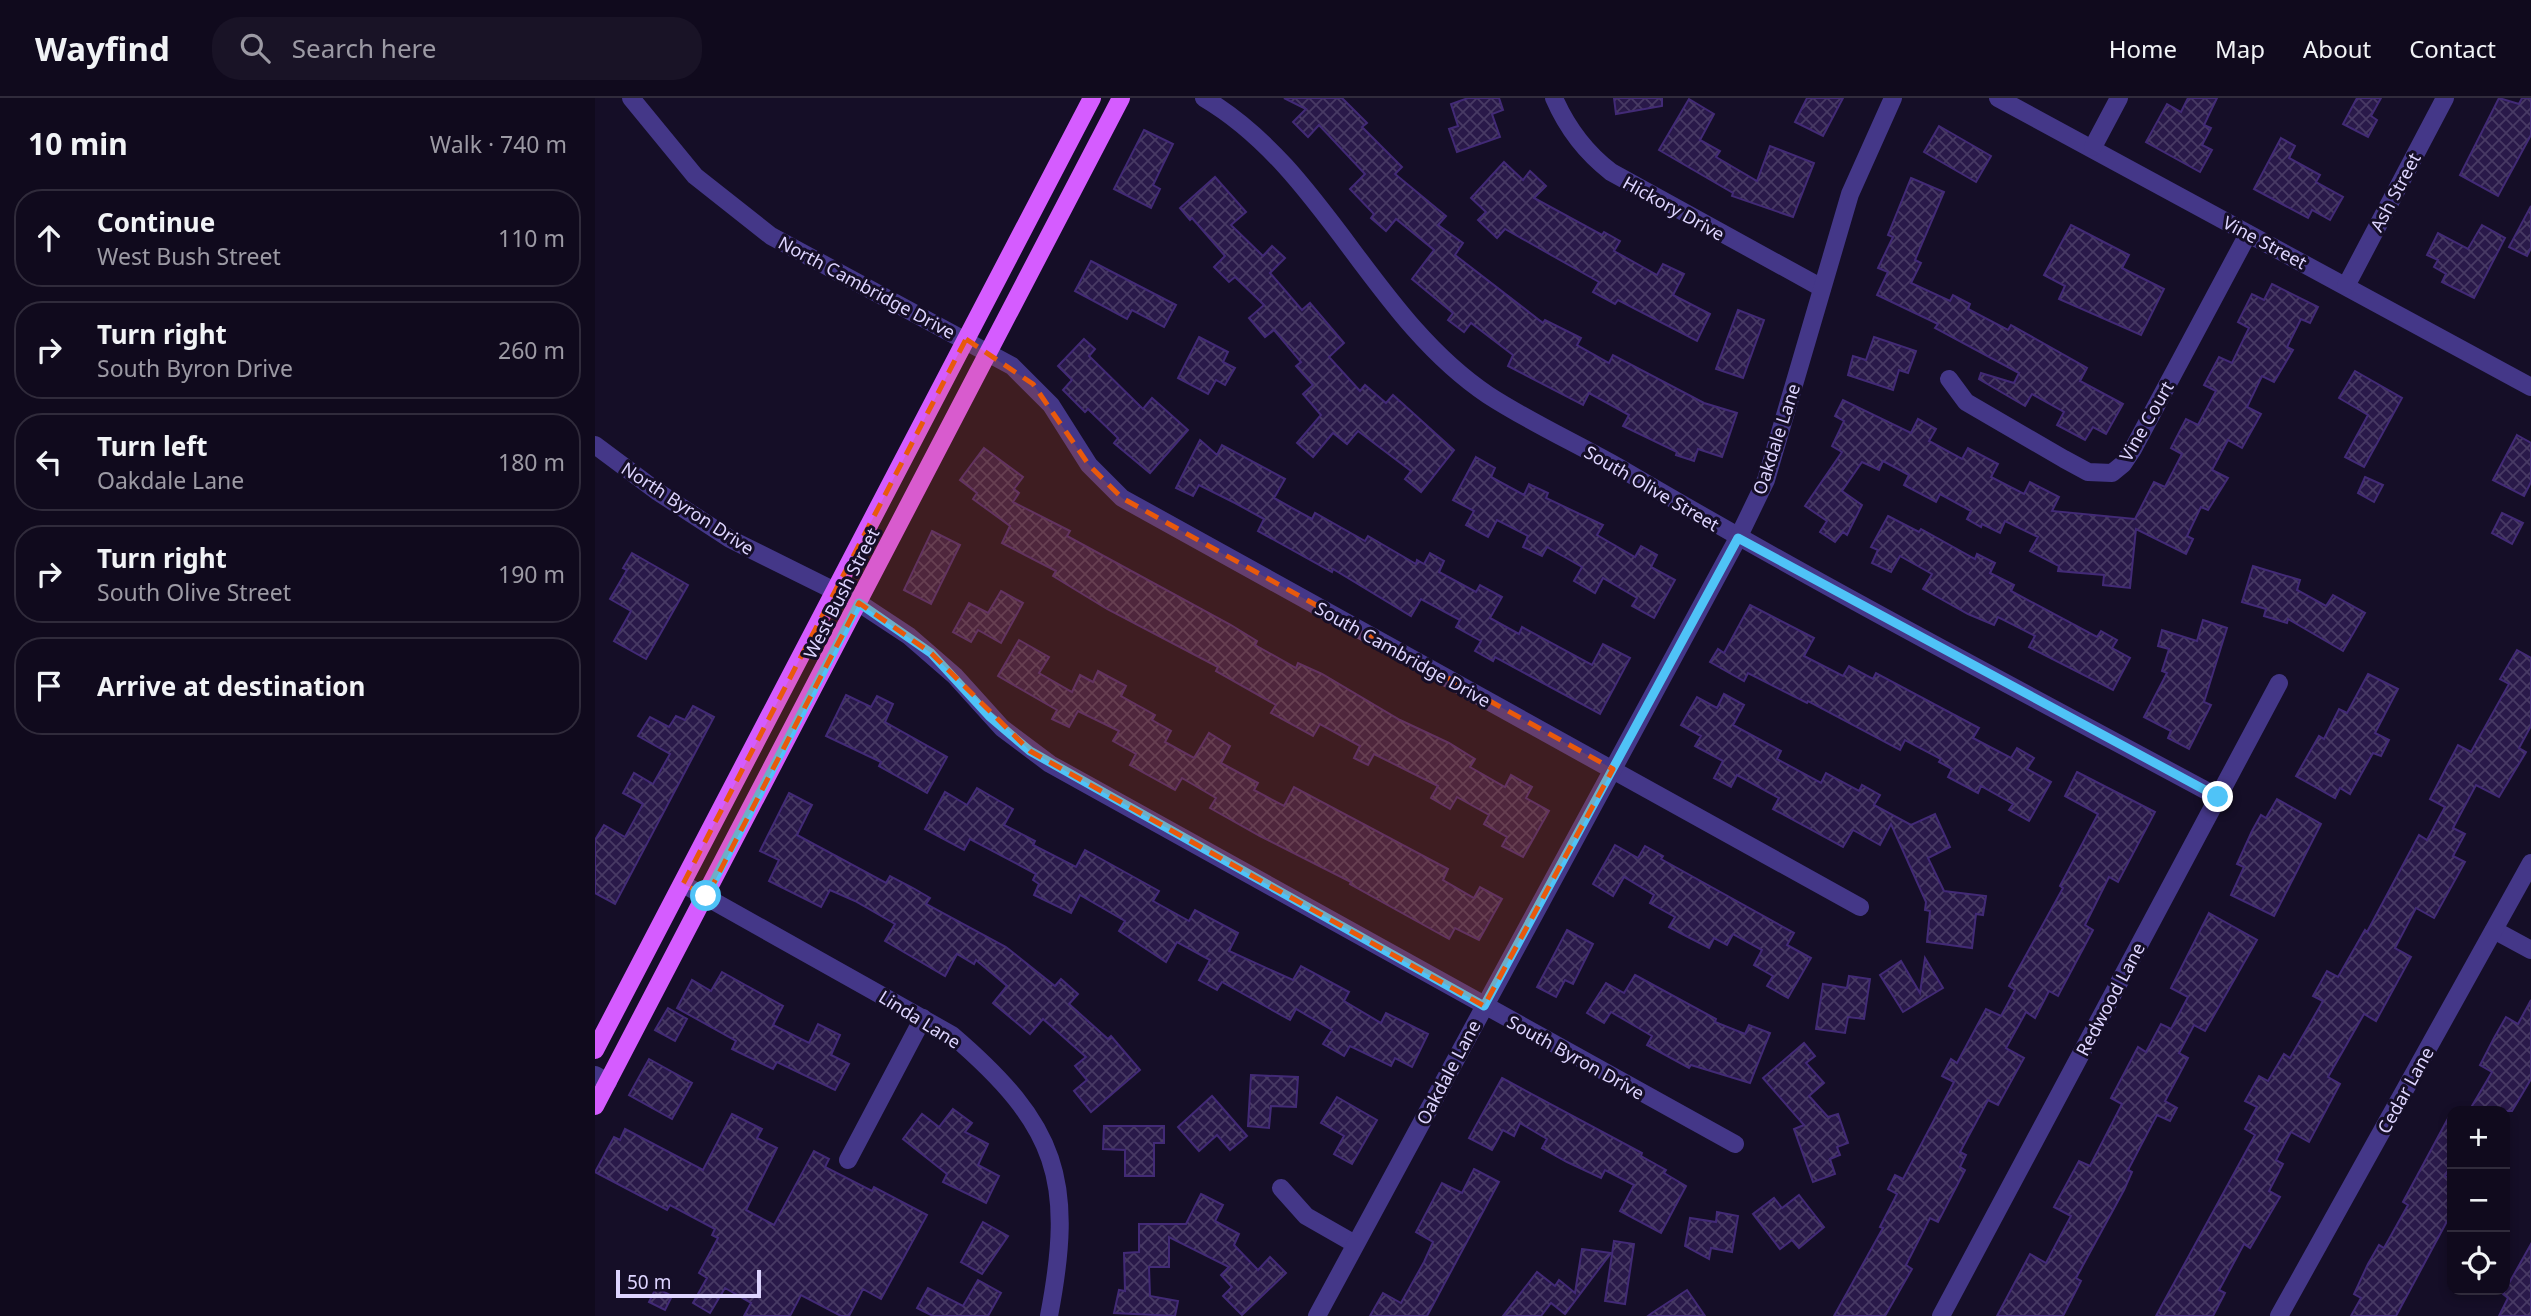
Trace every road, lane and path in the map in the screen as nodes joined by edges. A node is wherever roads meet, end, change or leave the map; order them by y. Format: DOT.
graph roads {
  1 [pos="631,98"];
  2 [pos="1092,98"];
  3 [pos="1121,98"];
  4 [pos="1204,98"];
  5 [pos="1554,98"];
  6 [pos="1893,98"];
  7 [pos="1998,98"];
  8 [pos="2119,98"];
  9 [pos="2445,98"];
  10 [pos="2093,147"];
  11 [pos="2248,234"];
  12 [pos="2346,286"];
  13 [pos="1822,288"];
  14 [pos="966,339"];
  15 [pos="988,352"];
  16 [pos="1949,379"];
  17 [pos="2531,387"];
  18 [pos="595,445"];
  19 [pos="1738,538"];
  20 [pos="836,593"];
  21 [pos="859,603"];
  22 [pos="2279,683"];
  23 [pos="1612,769"];
  24 [pos="2218,797"];
  25 [pos="2531,863"];
  26 [pos="683,884"];
  27 [pos="706,896"];
  28 [pos="1860,907"];
  29 [pos="2494,930"];
  30 [pos="2531,950"];
  31 [pos="1484,1006"];
  32 [pos="923,1018"];
  33 [pos="595,1050"];
  34 [pos="601,1079"];
  35 [pos="595,1106"];
  36 [pos="1735,1143"];
  37 [pos="848,1160"];
  38 [pos="1282,1188"];
  39 [pos="1355,1244"];
  40 [pos="1049,1316"];
  41 [pos="1317,1316"];
  42 [pos="1941,1316"];
  43 [pos="2279,1316"];
  1 -- 14 [label="street, North Cambridge Drive"];
  2 -- 14 [label="main road, West Bush Street"];
  3 -- 15 [label="main road, West Bush Street"];
  4 -- 19 [label="street, South Olive Street"];
  5 -- 13 [label="street, Hickory Drive"];
  6 -- 13 [label="street, Oakdale Lane"];
  7 -- 10 [label="street, Vine Street"];
  8 -- 10 [label="street"];
  9 -- 12 [label="street, Ash Street"];
  10 -- 11 [label="street, Vine Street"];
  11 -- 12 [label="street, Vine Street"];
  11 -- 16 [label="street, Vine Court"];
  12 -- 17 [label="street, Vine Street"];
  13 -- 19 [label="street, Oakdale Lane"];
  14 -- 15 [label="street, North Cambridge Drive"];
  14 -- 20 [label="main road, West Bush Street"];
  15 -- 21 [label="main road, West Bush Street"];
  15 -- 23 [label="street, South Cambridge Drive"];
  18 -- 20 [label="street, North Byron Drive"];
  19 -- 23 [label="street, Oakdale Lane"];
  19 -- 24 [label="street, South Olive Street"];
  20 -- 21 [label="street, North Byron Drive"];
  20 -- 26 [label="main road, West Bush Street"];
  21 -- 27 [label="main road, West Bush Street"];
  21 -- 31 [label="street, South Byron Drive"];
  22 -- 24 [label="street, Redwood Lane"];
  23 -- 28 [label="street, South Cambridge Drive"];
  23 -- 31 [label="street, Oakdale Lane"];
  24 -- 42 [label="street, Redwood Lane"];
  25 -- 29 [label="street, Cedar Lane"];
  26 -- 27 [label="street, Linda Lane"];
  26 -- 33 [label="main road, West Bush Street"];
  27 -- 32 [label="street, Linda Lane"];
  27 -- 34 [label="main road, West Bush Street"];
  29 -- 30 [label="street"];
  29 -- 43 [label="street, Cedar Lane"];
  31 -- 36 [label="street, South Byron Drive"];
  31 -- 39 [label="street, Oakdale Lane"];
  32 -- 37 [label="street"];
  32 -- 40 [label="street, Linda Lane"];
  34 -- 35 [label="main road, West Bush Street"];
  38 -- 39 [label="street"];
  39 -- 41 [label="street, Oakdale Lane"];
}
